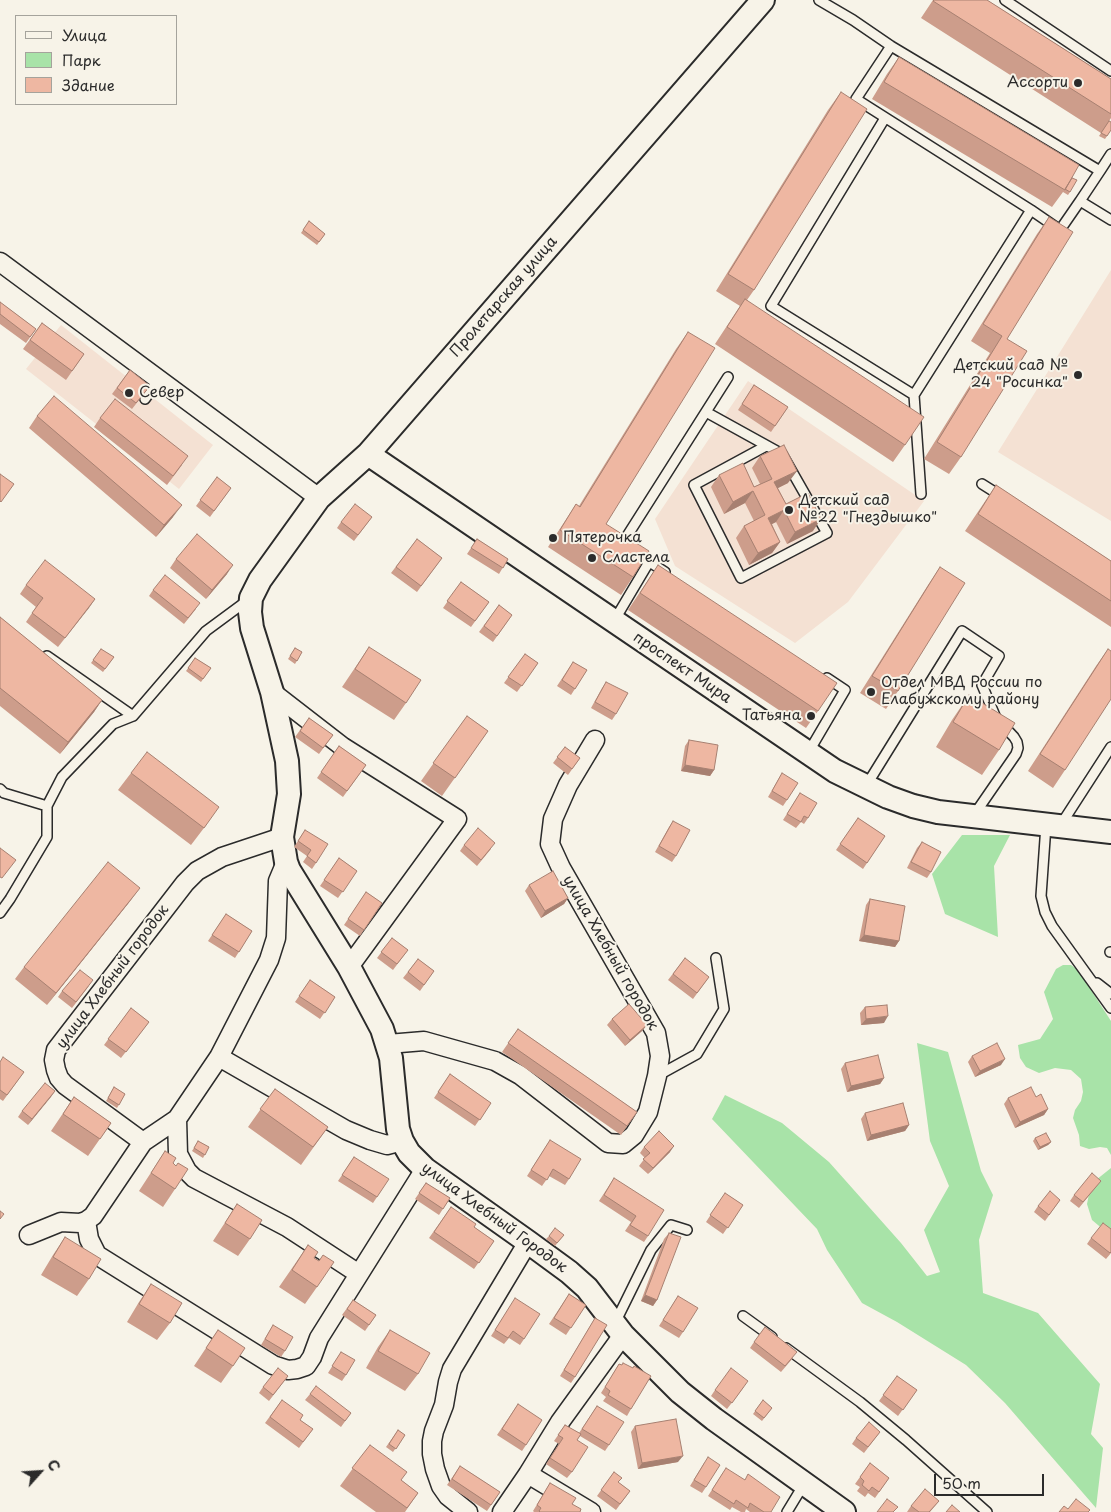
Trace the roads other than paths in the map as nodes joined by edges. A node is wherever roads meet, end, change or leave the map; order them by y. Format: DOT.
graph roads {
  1 [pos="764,0"];
  2 [pos="819,0"];
  3 [pos="1005,0"];
  4 [pos="891,46"];
  5 [pos="1111,71"];
  6 [pos="885,118"];
  7 [pos="1111,154"];
  8 [pos="1100,171"];
  9 [pos="1080,201"];
  10 [pos="1031,210"];
  11 [pos="1111,220"];
  12 [pos="0,262"];
  13 [pos="728,376"];
  14 [pos="159,379"];
  15 [pos="914,394"];
  16 [pos="145,399"];
  17 [pos="706,412"];
  18 [pos="766,446"];
  19 [pos="368,454"];
  20 [pos="982,484"];
  21 [pos="921,494"];
  22 [pos="319,498"];
  23 [pos="1006,498"];
  24 [pos="649,562"];
  25 [pos="674,578"];
  26 [pos="251,598"];
  27 [pos="614,621"];
  28 [pos="39,651"];
  29 [pos="820,674"];
  30 [pos="272,692"];
  31 [pos="133,716"];
  32 [pos="595,740"];
  33 [pos="1111,747"];
  34 [pos="808,753"];
  35 [pos="866,786"];
  36 [pos="0,789"];
  37 [pos="47,806"];
  38 [pos="973,816"];
  39 [pos="1053,825"];
  40 [pos="1111,832"];
  41 [pos="282,837"];
  42 [pos="286,862"];
  43 [pos="0,913"];
  44 [pos="716,958"];
  45 [pos="349,967"];
  46 [pos="1089,977"];
  47 [pos="1111,994"];
  48 [pos="1111,1008"];
  49 [pos="388,1044"];
  50 [pos="219,1057"];
  51 [pos="657,1076"];
  52 [pos="177,1120"];
  53 [pos="402,1141"];
  54 [pos="143,1142"];
  55 [pos="424,1168"];
  56 [pos="86,1222"];
  57 [pos="687,1230"];
  58 [pos="29,1235"];
  59 [pos="528,1242"];
  60 [pos="359,1274"];
  61 [pos="744,1316"];
  62 [pos="618,1329"];
  63 [pos="528,1474"];
  64 [pos="804,1484"];
  65 [pos="468,1512"];
  66 [pos="502,1512"];
  67 [pos="591,1512"];
  68 [pos="788,1512"];
  69 [pos="844,1512"];
  70 [pos="987,1512"];
  1 -- 19 [label="street, Пролетарская улица"];
  2 -- 4 [label="lane"];
  3 -- 5 [label="lane"];
  4 -- 6 [label="lane"];
  4 -- 8 [label="lane"];
  6 -- 10 [label="lane"];
  6 -- 15 [label="lane"];
  7 -- 8 [label="lane"];
  8 -- 9 [label="lane"];
  9 -- 10 [label="lane"];
  9 -- 11 [label="lane"];
  10 -- 15 [label="lane"];
  12 -- 14 [label="street"];
  13 -- 17 [label="lane"];
  14 -- 16 [label="lane"];
  14 -- 22 [label="street"];
  15 -- 21 [label="lane"];
  17 -- 18 [label="lane"];
  17 -- 24 [label="lane"];
  18 -- 18 [label="lane"];
  19 -- 22 [label="street, Пролетарская улица"];
  19 -- 27 [label="street, проспект Мира"];
  20 -- 23 [label="lane"];
  22 -- 26 [label="street, Пролетарская улица"];
  24 -- 25 [label="lane"];
  24 -- 27 [label="lane"];
  26 -- 30 [label="street, улица Хлебный Городок"];
  26 -- 31 [label="lane"];
  27 -- 34 [label="street, проспект Мира"];
  28 -- 31 [label="lane"];
  29 -- 34 [label="lane"];
  30 -- 41 [label="street, улица Хлебный Городок"];
  30 -- 45 [label="street"];
  31 -- 37 [label="lane"];
  32 -- 51 [label="street, улица Хлебный городок"];
  33 -- 39 [label="lane"];
  34 -- 35 [label="street, проспект Мира"];
  35 -- 38 [label="street, проспект Мира"];
  35 -- 38 [label="lane"];
  36 -- 37 [label="lane"];
  37 -- 43 [label="lane"];
  38 -- 39 [label="street, проспект Мира"];
  39 -- 40 [label="street, проспект Мира"];
  39 -- 46 [label="lane"];
  41 -- 42 [label="street, улица Хлебный Городок"];
  41 -- 54 [label="street, улица Хлебный городок"];
  42 -- 45 [label="street, улица Хлебный Городок"];
  42 -- 50 [label="street"];
  44 -- 51 [label="lane"];
  45 -- 49 [label="street, улица Хлебный Городок"];
  46 -- 47 [label="lane"];
  46 -- 48 [label="lane"];
  49 -- 51 [label="street, улица Хлебный городок"];
  49 -- 53 [label="street, улица Хлебный Городок"];
  50 -- 52 [label="street"];
  50 -- 53 [label="street"];
  52 -- 54 [label="street"];
  52 -- 60 [label="street"];
  53 -- 55 [label="street, улица Хлебный Городок"];
  54 -- 56 [label="street"];
  55 -- 59 [label="street, улица Хлебный Городок"];
  55 -- 60 [label="street, улица Хлебный городок"];
  56 -- 58 [label="street"];
  56 -- 60 [label="street, улица Хлебный городок"];
  57 -- 62 [label="lane"];
  59 -- 62 [label="street, улица Хлебный Городок"];
  59 -- 65 [label="street, улица Хлебный городок"];
  61 -- 70 [label="lane"];
  62 -- 63 [label="street"];
  62 -- 64 [label="street, улица Хлебный Городок"];
  63 -- 66 [label="street"];
  63 -- 67 [label="street"];
  64 -- 68 [label="lane"];
  64 -- 69 [label="street, улица Хлебный Городок"];
}
